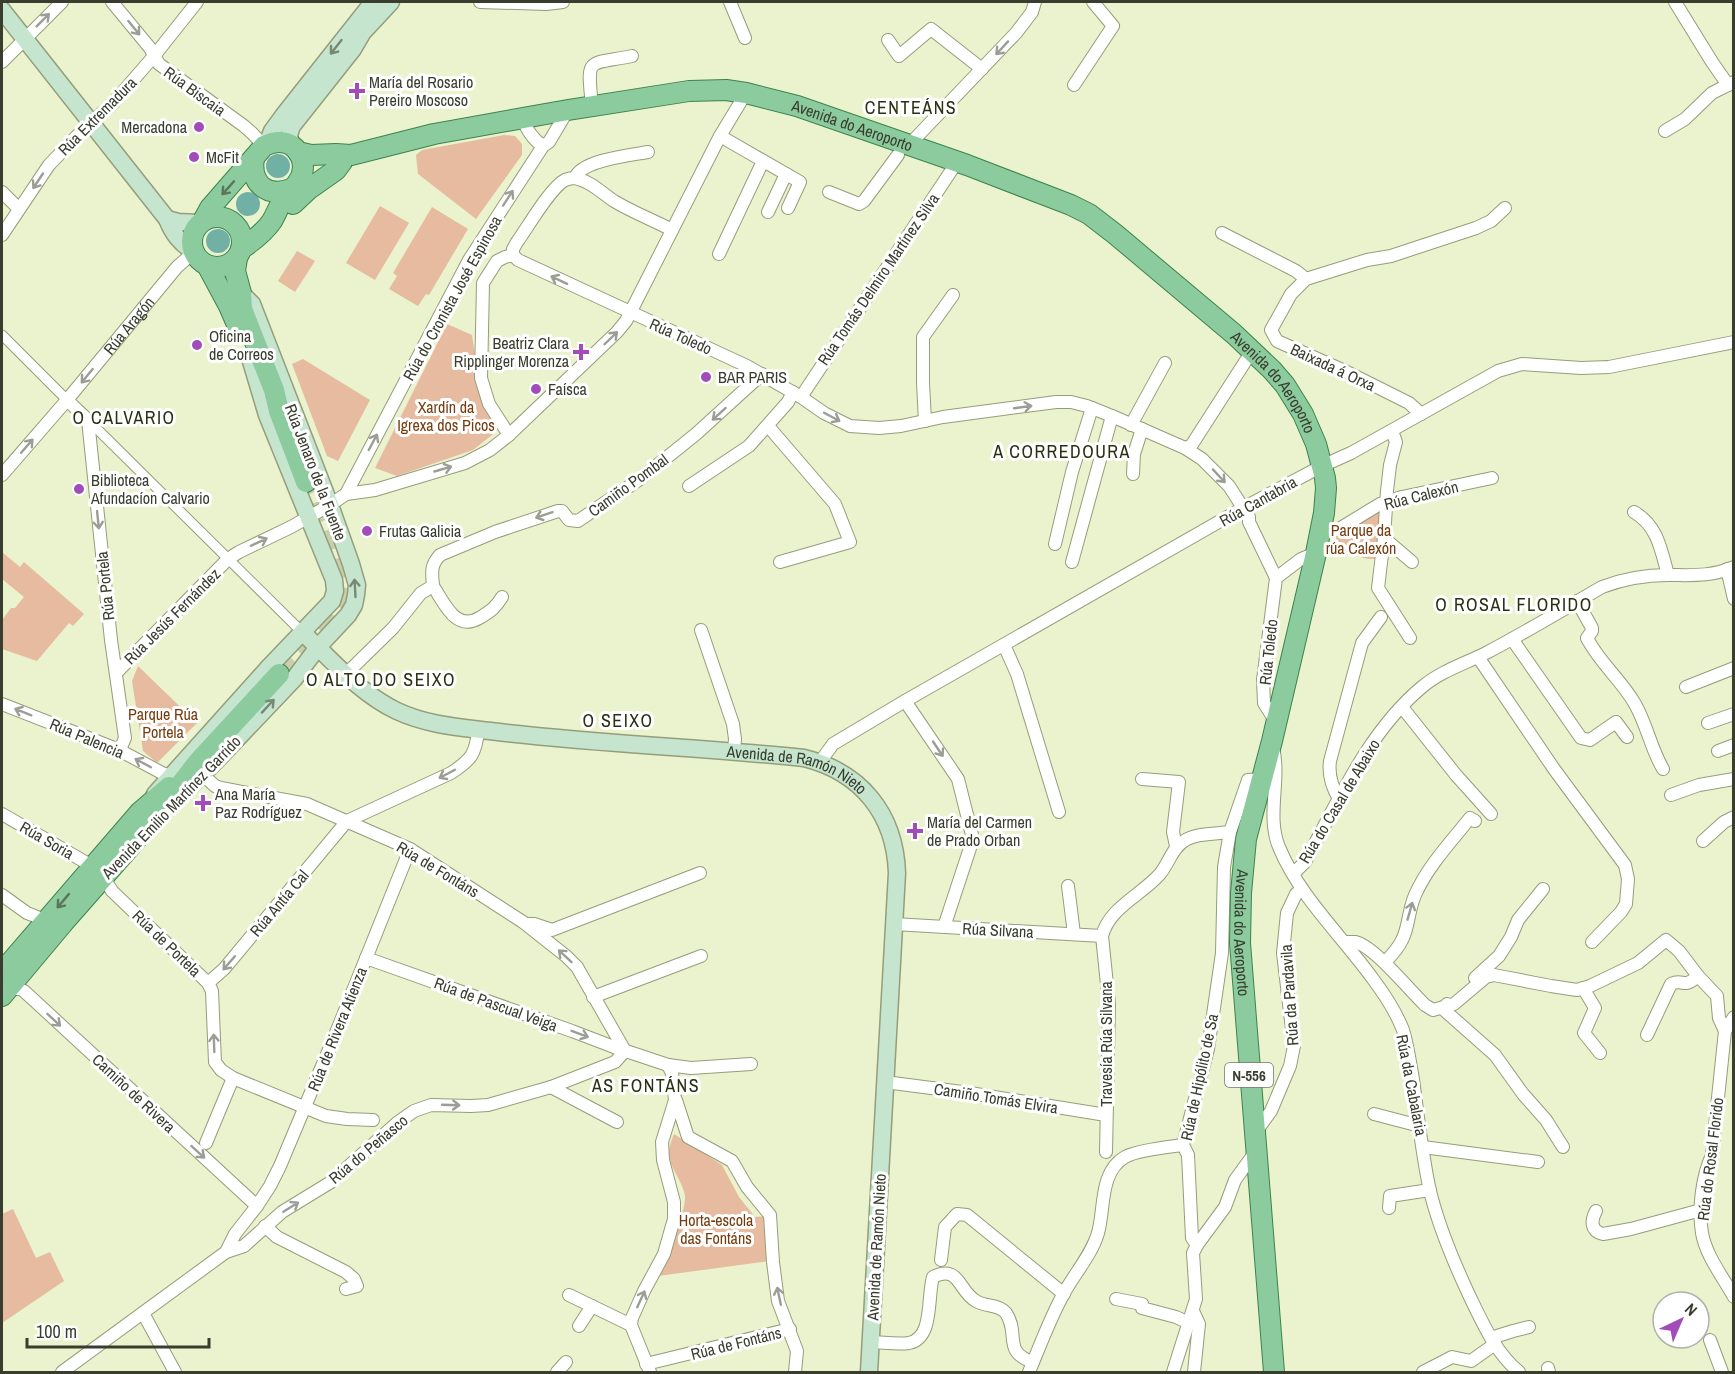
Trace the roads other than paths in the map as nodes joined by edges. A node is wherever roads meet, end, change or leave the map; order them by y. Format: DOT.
graph roads {
  1 [pos="62,2"];
  2 [pos="112,2"];
  3 [pos="197,2"];
  4 [pos="373,2"];
  5 [pos="391,2"];
  6 [pos="480,2"];
  7 [pos="563,2"];
  8 [pos="730,2"];
  9 [pos="1035,2"];
  10 [pos="1093,2"];
  11 [pos="1675,2"];
  12 [pos="2,10"];
  13 [pos="745,38"];
  14 [pos="25,40"];
  15 [pos="888,40"];
  16 [pos="154,56"];
  17 [pos="632,56"];
  18 [pos="2,62"];
  19 [pos="982,69"];
  20 [pos="1731,83"];
  21 [pos="1074,85"];
  22 [pos="746,93"];
  23 [pos="592,106"];
  24 [pos="568,110"];
  25 [pos="531,116"];
  26 [pos="91,123"];
  27 [pos="1665,131"];
  28 [pos="552,135"];
  29 [pos="720,136"];
  30 [pos="543,146"];
  31 [pos="294,149"];
  32 [pos="262,150"];
  33 [pos="903,151"];
  34 [pos="648,152"];
  35 [pos="346,158"];
  36 [pos="763,161"];
  37 [pos="957,162"];
  38 [pos="786,174"];
  39 [pos="575,178"];
  40 [pos="295,185"];
  41 [pos="2,192"];
  42 [pos="829,192"];
  43 [pos="788,208"];
  44 [pos="1505,208"];
  45 [pos="19,209"];
  46 [pos="768,212"];
  47 [pos="167,219"];
  48 [pos="273,220"];
  49 [pos="202,221"];
  50 [pos="672,230"];
  51 [pos="1222,233"];
  52 [pos="2,235"];
  53 [pos="239,254"];
  54 [pos="719,254"];
  55 [pos="513,255"];
  56 [pos="200,258"];
  57 [pos="1306,279"];
  58 [pos="241,293"];
  59 [pos="952,295"];
  60 [pos="631,314"];
  61 [pos="2,335"];
  62 [pos="1734,342"];
  63 [pos="1252,351"];
  64 [pos="249,358"];
  65 [pos="1165,363"];
  66 [pos="762,374"];
  67 [pos="797,394"];
  68 [pos="67,400"];
  69 [pos="1092,408"];
  70 [pos="279,411"];
  71 [pos="1421,414"];
  72 [pos="1112,416"];
  73 [pos="87,420"];
  74 [pos="926,421"];
  75 [pos="768,426"];
  76 [pos="1137,427"];
  77 [pos="1392,431"];
  78 [pos="509,435"];
  79 [pos="1185,448"];
  80 [pos="1322,466"];
  81 [pos="1133,474"];
  82 [pos="2,475"];
  83 [pos="1492,478"];
  84 [pos="306,482"];
  85 [pos="689,486"];
  86 [pos="346,494"];
  87 [pos="1386,502"];
  88 [pos="330,505"];
  89 [pos="1243,508"];
  90 [pos="1634,512"];
  91 [pos="309,517"];
  92 [pos="1322,527"];
  93 [pos="1384,538"];
  94 [pos="1056,544"];
  95 [pos="1316,553"];
  96 [pos="228,559"];
  97 [pos="780,562"];
  98 [pos="1072,562"];
  99 [pos="1412,562"];
  100 [pos="1730,568"];
  101 [pos="1668,575"];
  102 [pos="1276,578"];
  103 [pos="433,586"];
  104 [pos="502,597"];
  105 [pos="1734,599"];
  106 [pos="1577,601"];
  107 [pos="1382,617"];
  108 [pos="701,630"];
  109 [pos="302,632"];
  110 [pos="1410,638"];
  111 [pos="1512,639"];
  112 [pos="1004,645"];
  113 [pos="318,647"];
  114 [pos="1478,657"];
  115 [pos="1734,668"];
  116 [pos="116,673"];
  117 [pos="279,674"];
  118 [pos="345,674"];
  119 [pos="1686,687"];
  120 [pos="905,701"];
  121 [pos="2,704"];
  122 [pos="1402,707"];
  123 [pos="1734,714"];
  124 [pos="1276,722"];
  125 [pos="1707,723"];
  126 [pos="478,730"];
  127 [pos="1627,737"];
  128 [pos="1272,741"];
  129 [pos="1734,745"];
  130 [pos="117,749"];
  131 [pos="1719,751"];
  132 [pos="734,752"];
  133 [pos="820,762"];
  134 [pos="200,768"];
  135 [pos="1662,769"];
  136 [pos="171,775"];
  137 [pos="1261,779"];
  138 [pos="1734,779"];
  139 [pos="1143,780"];
  140 [pos="1671,795"];
  141 [pos="1340,799"];
  142 [pos="1059,812"];
  143 [pos="2,814"];
  144 [pos="1491,814"];
  145 [pos="147,816"];
  146 [pos="1734,818"];
  147 [pos="347,821"];
  148 [pos="1475,821"];
  149 [pos="1230,832"];
  150 [pos="1703,841"];
  151 [pos="1176,846"];
  152 [pos="410,849"];
  153 [pos="100,869"];
  154 [pos="699,873"];
  155 [pos="1293,874"];
  156 [pos="1068,886"];
  157 [pos="1302,889"];
  158 [pos="1543,889"];
  159 [pos="2,895"];
  160 [pos="55,922"];
  161 [pos="894,924"];
  162 [pos="526,925"];
  163 [pos="944,927"];
  164 [pos="1074,934"];
  165 [pos="1102,936"];
  166 [pos="1345,942"];
  167 [pos="1592,942"];
  168 [pos="701,956"];
  169 [pos="366,958"];
  170 [pos="1385,962"];
  171 [pos="1698,976"];
  172 [pos="208,983"];
  173 [pos="4,986"];
  174 [pos="1583,988"];
  175 [pos="593,997"];
  176 [pos="1443,1009"];
  177 [pos="1734,1017"];
  178 [pos="1725,1031"];
  179 [pos="1647,1035"];
  180 [pos="626,1051"];
  181 [pos="1600,1053"];
  182 [pos="752,1064"];
  183 [pos="668,1065"];
  184 [pos="233,1078"];
  185 [pos="885,1082"];
  186 [pos="550,1087"];
  187 [pos="675,1100"];
  188 [pos="304,1108"];
  189 [pos="1374,1114"];
  190 [pos="1106,1115"];
  191 [pos="374,1120"];
  192 [pos="617,1122"];
  193 [pos="1420,1126"];
  194 [pos="1256,1142"];
  195 [pos="206,1143"];
  196 [pos="1183,1145"];
  197 [pos="1423,1147"];
  198 [pos="1563,1147"];
  199 [pos="1106,1152"];
  200 [pos="1538,1162"];
  201 [pos="1430,1190"];
  202 [pos="257,1206"];
  203 [pos="1389,1208"];
  204 [pos="1701,1210"];
  205 [pos="1596,1211"];
  206 [pos="265,1226"];
  207 [pos="1197,1245"];
  208 [pos="226,1252"];
  209 [pos="941,1260"];
  210 [pos="346,1289"];
  211 [pos="1064,1293"];
  212 [pos="569,1295"];
  213 [pos="1734,1297"];
  214 [pos="1116,1299"];
  215 [pos="592,1306"];
  216 [pos="143,1313"];
  217 [pos="1191,1317"];
  218 [pos="631,1325"];
  219 [pos="579,1326"];
  220 [pos="1529,1327"];
  221 [pos="790,1329"];
  222 [pos="1493,1341"];
  223 [pos="871,1342"];
  224 [pos="1711,1343"];
  225 [pos="566,1362"];
  226 [pos="1031,1367"];
  227 [pos="648,1368"];
  228 [pos="62,1372"];
  229 [pos="175,1372"];
  230 [pos="557,1372"];
  231 [pos="795,1372"];
  232 [pos="869,1372"];
  233 [pos="1173,1372"];
  234 [pos="1194,1372"];
  235 [pos="1274,1372"];
  236 [pos="1423,1372"];
  237 [pos="1519,1372"];
  238 [pos="1722,1372"];
  14 -- 1 [label="street, one-way"];
  2 -- 16 [label="street, Rúa Biscaia, one-way"];
  3 -- 16 [label="street, Rúa Extremadura"];
  4 -- 32 [label="main road, one-way"];
  5 -- 31 [label="main road"];
  6 -- 7 [label="street"];
  8 -- 13 [label="street"];
  9 -- 19 [label="street, one-way"];
  10 -- 21 [label="street"];
  11 -- 20 [label="street"];
  12 -- 14 [label="main road"];
  14 -- 18 [label="street"];
  14 -- 26 [label="main road"];
  15 -- 19 [label="street"];
  16 -- 26 [label="street, Rúa Extremadura"];
  16 -- 32 [label="street, Rúa Biscaia"];
  17 -- 23 [label="street"];
  19 -- 33 [label="street"];
  20 -- 27 [label="street"];
  22 -- 23 [label="main road, Avenida do Aeroporto"];
  22 -- 29 [label="street"];
  22 -- 33 [label="main road, Avenida do Aeroporto"];
  23 -- 24 [label="main road, Avenida do Aeroporto"];
  24 -- 25 [label="main road, Avenida do Aeroporto"];
  24 -- 28 [label="street, Rúa do Cronista José Espinosa"];
  25 -- 28 [label="street"];
  25 -- 30 [label="street"];
  25 -- 35 [label="main road, Avenida do Aeroporto"];
  26 -- 45 [label="street, Rúa Extremadura, one-way"];
  26 -- 47 [label="main road"];
  28 -- 30 [label="street, Rúa do Cronista José Espinosa"];
  29 -- 36 [label="street"];
  29 -- 50 [label="street"];
  86 -- 30 [label="street, Rúa do Cronista José Espinosa, one-way"];
  31 -- 32 [label="main road"];
  31 -- 35 [label="main road, Avenida do Aeroporto"];
  31 -- 40 [label="main road"];
  32 -- 40 [label="main road"];
  32 -- 49 [label="main road, one-way"];
  33 -- 37 [label="main road, Avenida do Aeroporto"];
  33 -- 42 [label="street"];
  34 -- 39 [label="street"];
  35 -- 40 [label="main road, Avenida do Aeroporto"];
  35 -- 48 [label="main road"];
  36 -- 38 [label="street"];
  36 -- 54 [label="street"];
  37 -- 63 [label="main road, Avenida do Aeroporto"];
  37 -- 67 [label="street, Rúa Tomás Delmiro Martínez Silva"];
  38 -- 43 [label="street"];
  38 -- 46 [label="street"];
  39 -- 50 [label="street"];
  39 -- 55 [label="street"];
  40 -- 48 [label="main road"];
  41 -- 45 [label="street"];
  44 -- 57 [label="street"];
  45 -- 52 [label="street, Rúa Extremadura"];
  47 -- 49 [label="main road"];
  47 -- 56 [label="main road"];
  48 -- 53 [label="main road"];
  49 -- 53 [label="main road"];
  49 -- 56 [label="main road"];
  50 -- 60 [label="street"];
  51 -- 57 [label="street"];
  53 -- 56 [label="main road"];
  53 -- 58 [label="main road, Rúa Jenaro de la Fuente"];
  60 -- 55 [label="street, one-way"];
  55 -- 78 [label="street"];
  56 -- 64 [label="main road, Rúa Jenaro de la Fuente"];
  56 -- 68 [label="street, Rúa Aragón, one-way"];
  57 -- 71 [label="street, Baixada á Orxa"];
  58 -- 70 [label="main road, Rúa Jenaro de la Fuente"];
  58 -- 88 [label="main road, Rúa Jenaro de la Fuente"];
  59 -- 74 [label="street"];
  60 -- 66 [label="street, Rúa Toledo"];
  78 -- 60 [label="street, Rúa Toledo, one-way"];
  61 -- 68 [label="street"];
  62 -- 71 [label="street, Rúa Cantabria"];
  63 -- 79 [label="street"];
  63 -- 80 [label="main road, Avenida do Aeroporto"];
  64 -- 70 [label="main road, Rúa Jenaro de la Fuente"];
  64 -- 91 [label="main road, Rúa Jenaro de la Fuente"];
  65 -- 76 [label="street"];
  66 -- 67 [label="street, Rúa Toledo"];
  66 -- 103 [label="street, Camiño Pombal, one-way"];
  67 -- 74 [label="street, Rúa Toledo, one-way"];
  67 -- 75 [label="street, Rúa Tomás Delmiro Martínez Silva"];
  68 -- 73 [label="street"];
  82 -- 68 [label="street, Rúa Aragón, one-way"];
  69 -- 72 [label="street, Rúa Toledo"];
  74 -- 69 [label="street, Rúa Toledo, one-way"];
  69 -- 94 [label="street"];
  70 -- 84 [label="main road"];
  71 -- 77 [label="street, Rúa Cantabria"];
  72 -- 76 [label="street, Rúa Toledo"];
  72 -- 98 [label="street"];
  73 -- 96 [label="street, Avenida de Ramón Nieto"];
  73 -- 116 [label="street, Rúa Portela, one-way"];
  75 -- 85 [label="street, Rúa Tomás Delmiro Martínez Silva"];
  75 -- 97 [label="street"];
  76 -- 79 [label="street, Rúa Toledo"];
  76 -- 81 [label="street"];
  77 -- 80 [label="street, Rúa Cantabria"];
  77 -- 87 [label="street"];
  86 -- 78 [label="street, Rúa Toledo, one-way"];
  79 -- 89 [label="street, Rúa Toledo, one-way"];
  80 -- 89 [label="street, Rúa Cantabria"];
  80 -- 92 [label="main road, Avenida do Aeroporto"];
  83 -- 87 [label="street, Rúa Calexón"];
  86 -- 88 [label="street, Rúa Toledo"];
  87 -- 92 [label="street, Rúa Calexón"];
  87 -- 93 [label="street"];
  88 -- 91 [label="street, Rúa Toledo"];
  113 -- 88 [label="main road, Rúa Jenaro de la Fuente, one-way"];
  89 -- 102 [label="street, Rúa Toledo"];
  89 -- 112 [label="street, Rúa Cantabria"];
  90 -- 101 [label="street"];
  96 -- 91 [label="street, Rúa Toledo, one-way"];
  91 -- 109 [label="main road, Rúa Jenaro de la Fuente"];
  92 -- 95 [label="main road, Avenida do Aeroporto"];
  93 -- 99 [label="street"];
  93 -- 110 [label="street"];
  95 -- 102 [label="street"];
  95 -- 124 [label="main road, Avenida do Aeroporto"];
  96 -- 109 [label="street, Avenida de Ramón Nieto"];
  96 -- 116 [label="street, Rúa Jesús Fernández"];
  100 -- 101 [label="street, Rúa do Casal de Abaixo"];
  100 -- 105 [label="street"];
  101 -- 106 [label="street, Rúa do Casal de Abaixo"];
  102 -- 124 [label="street, Rúa Toledo"];
  103 -- 104 [label="street"];
  103 -- 118 [label="street"];
  106 -- 111 [label="street, Rúa do Casal de Abaixo"];
  106 -- 135 [label="street"];
  107 -- 141 [label="street"];
  108 -- 132 [label="street"];
  109 -- 113 [label="main road, Avenida de Ramón Nieto"];
  109 -- 136 [label="main road, Avenida Emilio Martínez Garrido"];
  111 -- 114 [label="street, Rúa do Casal de Abaixo"];
  111 -- 127 [label="street"];
  112 -- 120 [label="street, Rúa Cantabria"];
  112 -- 142 [label="street"];
  113 -- 118 [label="main road, Avenida de Ramón Nieto"];
  134 -- 113 [label="main road, Avenida Emilio Martínez Garrido, one-way"];
  114 -- 122 [label="street, Rúa do Casal de Abaixo"];
  114 -- 167 [label="street"];
  115 -- 119 [label="street"];
  116 -- 130 [label="street, Rúa Portela"];
  117 -- 134 [label="main road, Avenida Emilio Martínez Garrido"];
  118 -- 126 [label="main road, Avenida de Ramón Nieto"];
  120 -- 133 [label="street, Rúa Cantabria"];
  120 -- 163 [label="street, one-way"];
  130 -- 121 [label="street, Rúa Palencia, one-way"];
  122 -- 141 [label="street, Rúa do Casal de Abaixo"];
  122 -- 144 [label="street"];
  123 -- 125 [label="street"];
  124 -- 128 [label="main road, Avenida do Aeroporto"];
  126 -- 132 [label="main road, Avenida de Ramón Nieto"];
  126 -- 147 [label="street, one-way"];
  128 -- 137 [label="main road, Avenida do Aeroporto"];
  128 -- 155 [label="street, Rúa da Cabalaria"];
  129 -- 131 [label="street"];
  136 -- 130 [label="street, Rúa Palencia, one-way"];
  132 -- 133 [label="main road, Avenida de Ramón Nieto"];
  133 -- 161 [label="main road, Avenida de Ramón Nieto"];
  134 -- 145 [label="main road"];
  134 -- 147 [label="street, Rúa de Fontáns"];
  136 -- 145 [label="main road, Avenida Emilio Martínez Garrido"];
  137 -- 149 [label="street, Rúa de Hipólito de Sa"];
  137 -- 194 [label="main road, Avenida do Aeroporto / N-556"];
  138 -- 140 [label="street"];
  139 -- 151 [label="street"];
  141 -- 155 [label="street, Rúa do Casal de Abaixo"];
  143 -- 153 [label="street, Rúa Soria"];
  145 -- 153 [label="main road, Avenida Emilio Martínez Garrido"];
  146 -- 150 [label="street"];
  147 -- 152 [label="street, Rúa de Fontáns"];
  147 -- 172 [label="street, Rúa Antía Cal, one-way"];
  170 -- 148 [label="street, one-way"];
  149 -- 151 [label="street"];
  149 -- 196 [label="street, Rúa de Hipólito de Sa"];
  151 -- 165 [label="street"];
  152 -- 162 [label="street, Rúa de Fontáns"];
  152 -- 169 [label="street, Rúa de Rivera Atienza"];
  153 -- 160 [label="main road, Avenida Emilio Martínez Garrido"];
  153 -- 172 [label="street, Rúa de Portela"];
  154 -- 162 [label="street, Rúa de Fontáns"];
  155 -- 157 [label="street, Rúa da Cabalaria"];
  156 -- 164 [label="street"];
  157 -- 166 [label="street, Rúa da Cabalaria"];
  157 -- 194 [label="street, Rúa da Pardavila"];
  158 -- 176 [label="street"];
  159 -- 160 [label="street"];
  160 -- 173 [label="main road, Avenida Emilio Martínez Garrido"];
  161 -- 163 [label="street, Rúa Silvana"];
  161 -- 185 [label="main road, Avenida de Ramón Nieto"];
  175 -- 162 [label="street, Rúa de Fontáns, one-way"];
  163 -- 164 [label="street, Rúa Silvana"];
  164 -- 165 [label="street, Rúa Silvana"];
  165 -- 190 [label="street, Travesía Rúa Silvana"];
  166 -- 170 [label="street"];
  166 -- 193 [label="street, Rúa da Cabalaria"];
  168 -- 175 [label="street"];
  169 -- 180 [label="street, Rúa de Pascual Veiga, one-way"];
  169 -- 188 [label="street, Rúa de Rivera Atienza"];
  170 -- 176 [label="street"];
  171 -- 174 [label="street"];
  171 -- 178 [label="street"];
  171 -- 179 [label="street"];
  184 -- 172 [label="street, Rúa de Portela, one-way"];
  173 -- 202 [label="street, Camiño de Rivera, one-way"];
  174 -- 176 [label="street"];
  174 -- 181 [label="street"];
  175 -- 180 [label="street, Rúa de Fontáns"];
  176 -- 198 [label="street"];
  177 -- 178 [label="street, Rúa do Rosal Florido"];
  178 -- 204 [label="street, Rúa do Rosal Florido"];
  180 -- 183 [label="street"];
  180 -- 186 [label="street, Rúa do Peñasco"];
  182 -- 183 [label="street"];
  183 -- 187 [label="street, Rúa de Fontáns"];
  184 -- 188 [label="street, Rúa de Portela"];
  184 -- 195 [label="street"];
  185 -- 190 [label="street, Camiño Tomás Elvira"];
  185 -- 223 [label="main road, Avenida de Ramón Nieto"];
  186 -- 192 [label="street"];
  206 -- 186 [label="street, Rúa do Peñasco, one-way"];
  218 -- 187 [label="street, Rúa de Fontáns, one-way"];
  221 -- 187 [label="street, Rúa de Fontáns, one-way"];
  188 -- 191 [label="street, Rúa de Portela"];
  188 -- 202 [label="street, Rúa de Rivera Atienza"];
  189 -- 193 [label="street"];
  190 -- 199 [label="street, Travesía Rúa Silvana"];
  193 -- 197 [label="street, Rúa da Cabalaria"];
  194 -- 207 [label="street, Rúa da Pardavila"];
  194 -- 235 [label="main road, Avenida do Aeroporto / N-556"];
  196 -- 207 [label="street, Rúa de Hipólito de Sa"];
  196 -- 211 [label="street"];
  197 -- 200 [label="street"];
  197 -- 201 [label="street, Rúa da Cabalaria"];
  201 -- 203 [label="street"];
  201 -- 222 [label="street, Rúa da Cabalaria"];
  202 -- 208 [label="street"];
  204 -- 205 [label="street"];
  204 -- 213 [label="street, Rúa do Rosal Florido"];
  206 -- 208 [label="street, Rúa do Peñasco"];
  206 -- 210 [label="street"];
  207 -- 217 [label="street"];
  208 -- 216 [label="street"];
  209 -- 211 [label="street"];
  211 -- 226 [label="street"];
  212 -- 215 [label="street"];
  214 -- 217 [label="street"];
  215 -- 218 [label="street"];
  215 -- 219 [label="street"];
  216 -- 228 [label="street"];
  216 -- 229 [label="street"];
  217 -- 233 [label="street"];
  217 -- 234 [label="street"];
  218 -- 227 [label="street, Rúa de Fontáns"];
  220 -- 222 [label="street"];
  221 -- 227 [label="street, Rúa de Fontáns"];
  221 -- 231 [label="street, Rúa de Fontáns"];
  222 -- 236 [label="street"];
  222 -- 237 [label="street, Rúa da Cabalaria"];
  223 -- 226 [label="street, Avenida de Ramón Nieto"];
  223 -- 232 [label="main road, Avenida de Ramón Nieto"];
  224 -- 238 [label="street"];
  225 -- 230 [label="street"];
}
